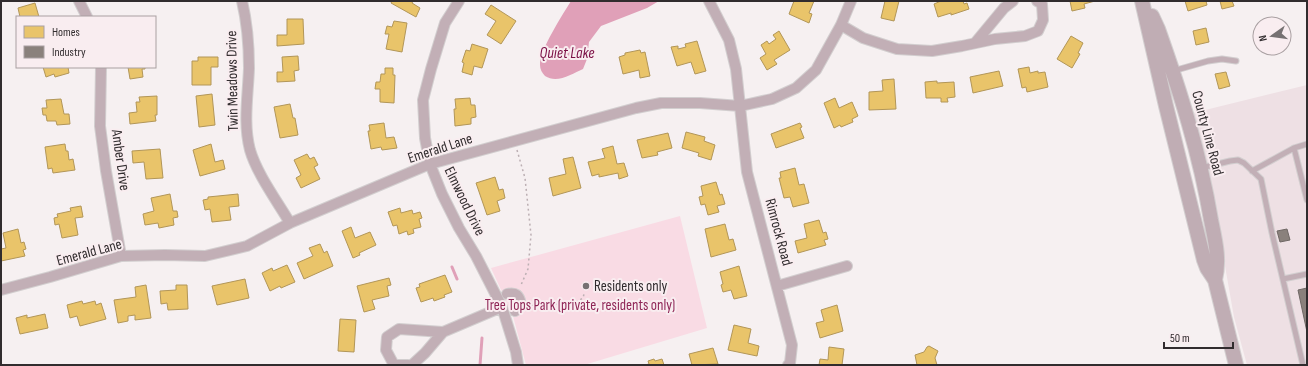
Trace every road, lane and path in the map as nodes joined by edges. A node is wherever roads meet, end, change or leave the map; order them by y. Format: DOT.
graph roads {
  1 [pos="79,1"];
  2 [pos="242,1"];
  3 [pos="459,1"];
  4 [pos="709,1"];
  5 [pos="850,1"];
  6 [pos="1013,1"];
  7 [pos="1037,1"];
  8 [pos="1143,1"];
  9 [pos="86,16"];
  10 [pos="841,25"];
  11 [pos="975,43"];
  12 [pos="1236,61"];
  13 [pos="102,68"];
  14 [pos="1172,72"];
  15 [pos="740,106"];
  16 [pos="514,141"];
  17 [pos="1307,144"];
  18 [pos="1294,148"];
  19 [pos="430,164"];
  20 [pos="1200,168"];
  21 [pos="1252,171"];
  22 [pos="1183,173"];
  23 [pos="1307,200"];
  24 [pos="290,223"];
  25 [pos="121,256"];
  26 [pos="847,266"];
  27 [pos="1307,274"];
  28 [pos="1283,279"];
  29 [pos="1215,280"];
  30 [pos="777,286"];
  31 [pos="1,290"];
  32 [pos="584,294"];
  33 [pos="505,302"];
  34 [pos="518,308"];
  35 [pos="443,332"];
  36 [pos="408,365"];
  37 [pos="412,365"];
  38 [pos="518,365"];
  39 [pos="788,365"];
  40 [pos="1236,365"];
  41 [pos="1303,365"];
  1 -- 9 [label="street"];
  2 -- 24 [label="street, Twin Meadows Drive"];
  3 -- 19 [label="street, Elmwood Drive"];
  4 -- 15 [label="street, Rimrock Road"];
  5 -- 10 [label="street, Emerald Lane"];
  6 -- 11 [label="street"];
  7 -- 11 [label="street"];
  8 -- 14 [label="main road, County Line Road"];
  8 -- 22 [label="main road, County Line Road"];
  10 -- 11 [label="street"];
  10 -- 15 [label="street, Emerald Lane"];
  12 -- 14 [label="lane"];
  13 -- 25 [label="street, Amber Drive"];
  14 -- 20 [label="main road, County Line Road"];
  15 -- 16 [label="street, Emerald Lane"];
  15 -- 30 [label="street, Rimrock Road"];
  16 -- 19 [label="street, Emerald Lane"];
  16 -- 33 [label="path"];
  17 -- 18 [label="lane"];
  18 -- 21 [label="lane"];
  18 -- 23 [label="lane"];
  19 -- 24 [label="street, Emerald Lane"];
  19 -- 33 [label="street, Elmwood Drive"];
  20 -- 21 [label="lane"];
  20 -- 22 [label="main road"];
  20 -- 29 [label="main road, County Line Road"];
  21 -- 28 [label="lane"];
  22 -- 29 [label="main road, County Line Road"];
  24 -- 25 [label="street, Emerald Lane"];
  25 -- 31 [label="street, Emerald Lane"];
  26 -- 30 [label="street"];
  27 -- 28 [label="lane"];
  28 -- 41 [label="lane"];
  29 -- 40 [label="main road, County Line Road"];
  30 -- 39 [label="street, Rimrock Road"];
  32 -- 34 [label="path"];
  33 -- 34 [label="lane"];
  33 -- 34 [label="street"];
  33 -- 35 [label="street"];
  33 -- 38 [label="street, Elmwood Drive"];
  35 -- 36 [label="street"];
  35 -- 37 [label="street"];
}
